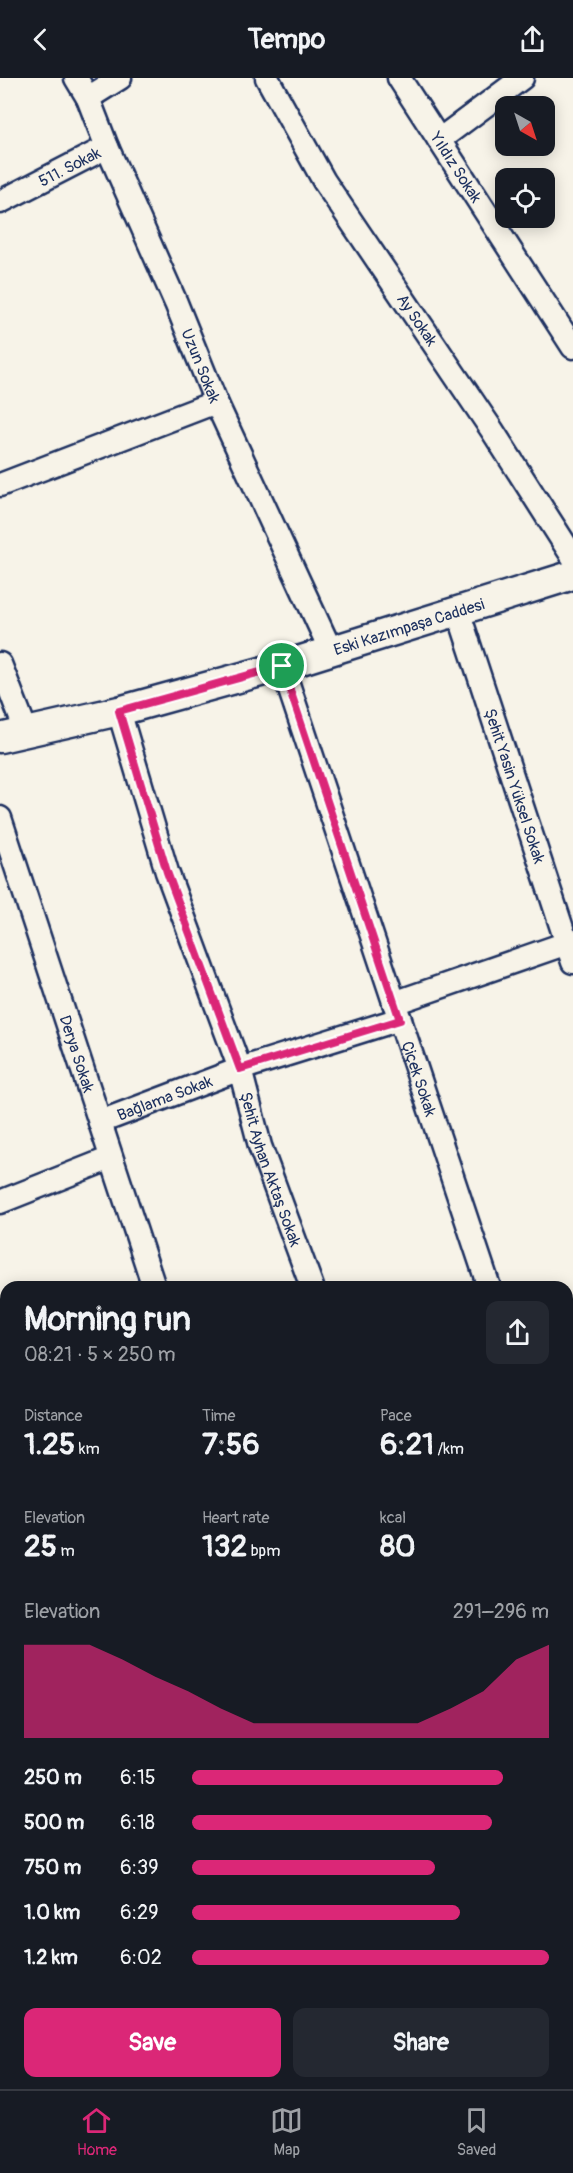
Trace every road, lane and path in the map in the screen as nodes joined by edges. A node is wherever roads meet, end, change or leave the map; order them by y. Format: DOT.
graph roads {
  1 [pos="76,78"];
  2 [pos="120,78"];
  3 [pos="267,78"];
  4 [pos="399,78"];
  5 [pos="522,78"];
  6 [pos="88,98"];
  7 [pos="439,140"];
  8 [pos="107,147"];
  9 [pos="0,202"];
  10 [pos="573,346"];
  11 [pos="216,402"];
  12 [pos="0,485"];
  13 [pos="573,557"];
  14 [pos="573,575"];
  15 [pos="458,611"];
  16 [pos="331,651"];
  17 [pos="0,664"];
  18 [pos="282,666"];
  19 [pos="119,711"];
  20 [pos="13,735"];
  21 [pos="0,818"];
  22 [pos="571,949"];
  23 [pos="397,1011"];
  24 [pos="240,1069"];
  25 [pos="100,1122"];
  26 [pos="111,1158"];
  27 [pos="0,1202"];
  28 [pos="152,1281"];
  29 [pos="310,1281"];
  30 [pos="487,1281"];
  1 -- 6 [label="street, Uzun Sokak"];
  2 -- 6 [label="street"];
  3 -- 13 [label="street, Ay Sokak"];
  4 -- 7 [label="street, Yıldız Sokak"];
  5 -- 7 [label="street"];
  6 -- 8 [label="street, Uzun Sokak"];
  7 -- 10 [label="street, Yıldız Sokak"];
  8 -- 9 [label="street, 511. Sokak"];
  8 -- 11 [label="street, Uzun Sokak"];
  11 -- 12 [label="street"];
  11 -- 16 [label="street, Uzun Sokak"];
  14 -- 15 [label="street, Eski Kazımpaşa Caddesi"];
  15 -- 16 [label="street, Eski Kazımpaşa Caddesi"];
  15 -- 22 [label="street, Şehit Yasin Yüksel Sokak"];
  16 -- 18 [label="street, Eski Kazımpaşa Caddesi"];
  17 -- 20 [label="street"];
  18 -- 19 [label="street, Eski Kazımpaşa Caddesi"];
  18 -- 23 [label="street, Çiçek Sokak"];
  19 -- 20 [label="street, Eski Kazımpaşa Caddesi"];
  19 -- 24 [label="street, Şehit Ayhan Aktaş Sokak"];
  21 -- 25 [label="street, Derya Sokak"];
  22 -- 23 [label="street, Bağlama Sokak"];
  23 -- 24 [label="street, Bağlama Sokak"];
  23 -- 30 [label="street, Çiçek Sokak"];
  24 -- 25 [label="street, Bağlama Sokak"];
  24 -- 29 [label="street, Şehit Ayhan Aktaş Sokak"];
  25 -- 26 [label="street, Derya Sokak"];
  26 -- 27 [label="street"];
  26 -- 28 [label="street, Derya Sokak"];
}
